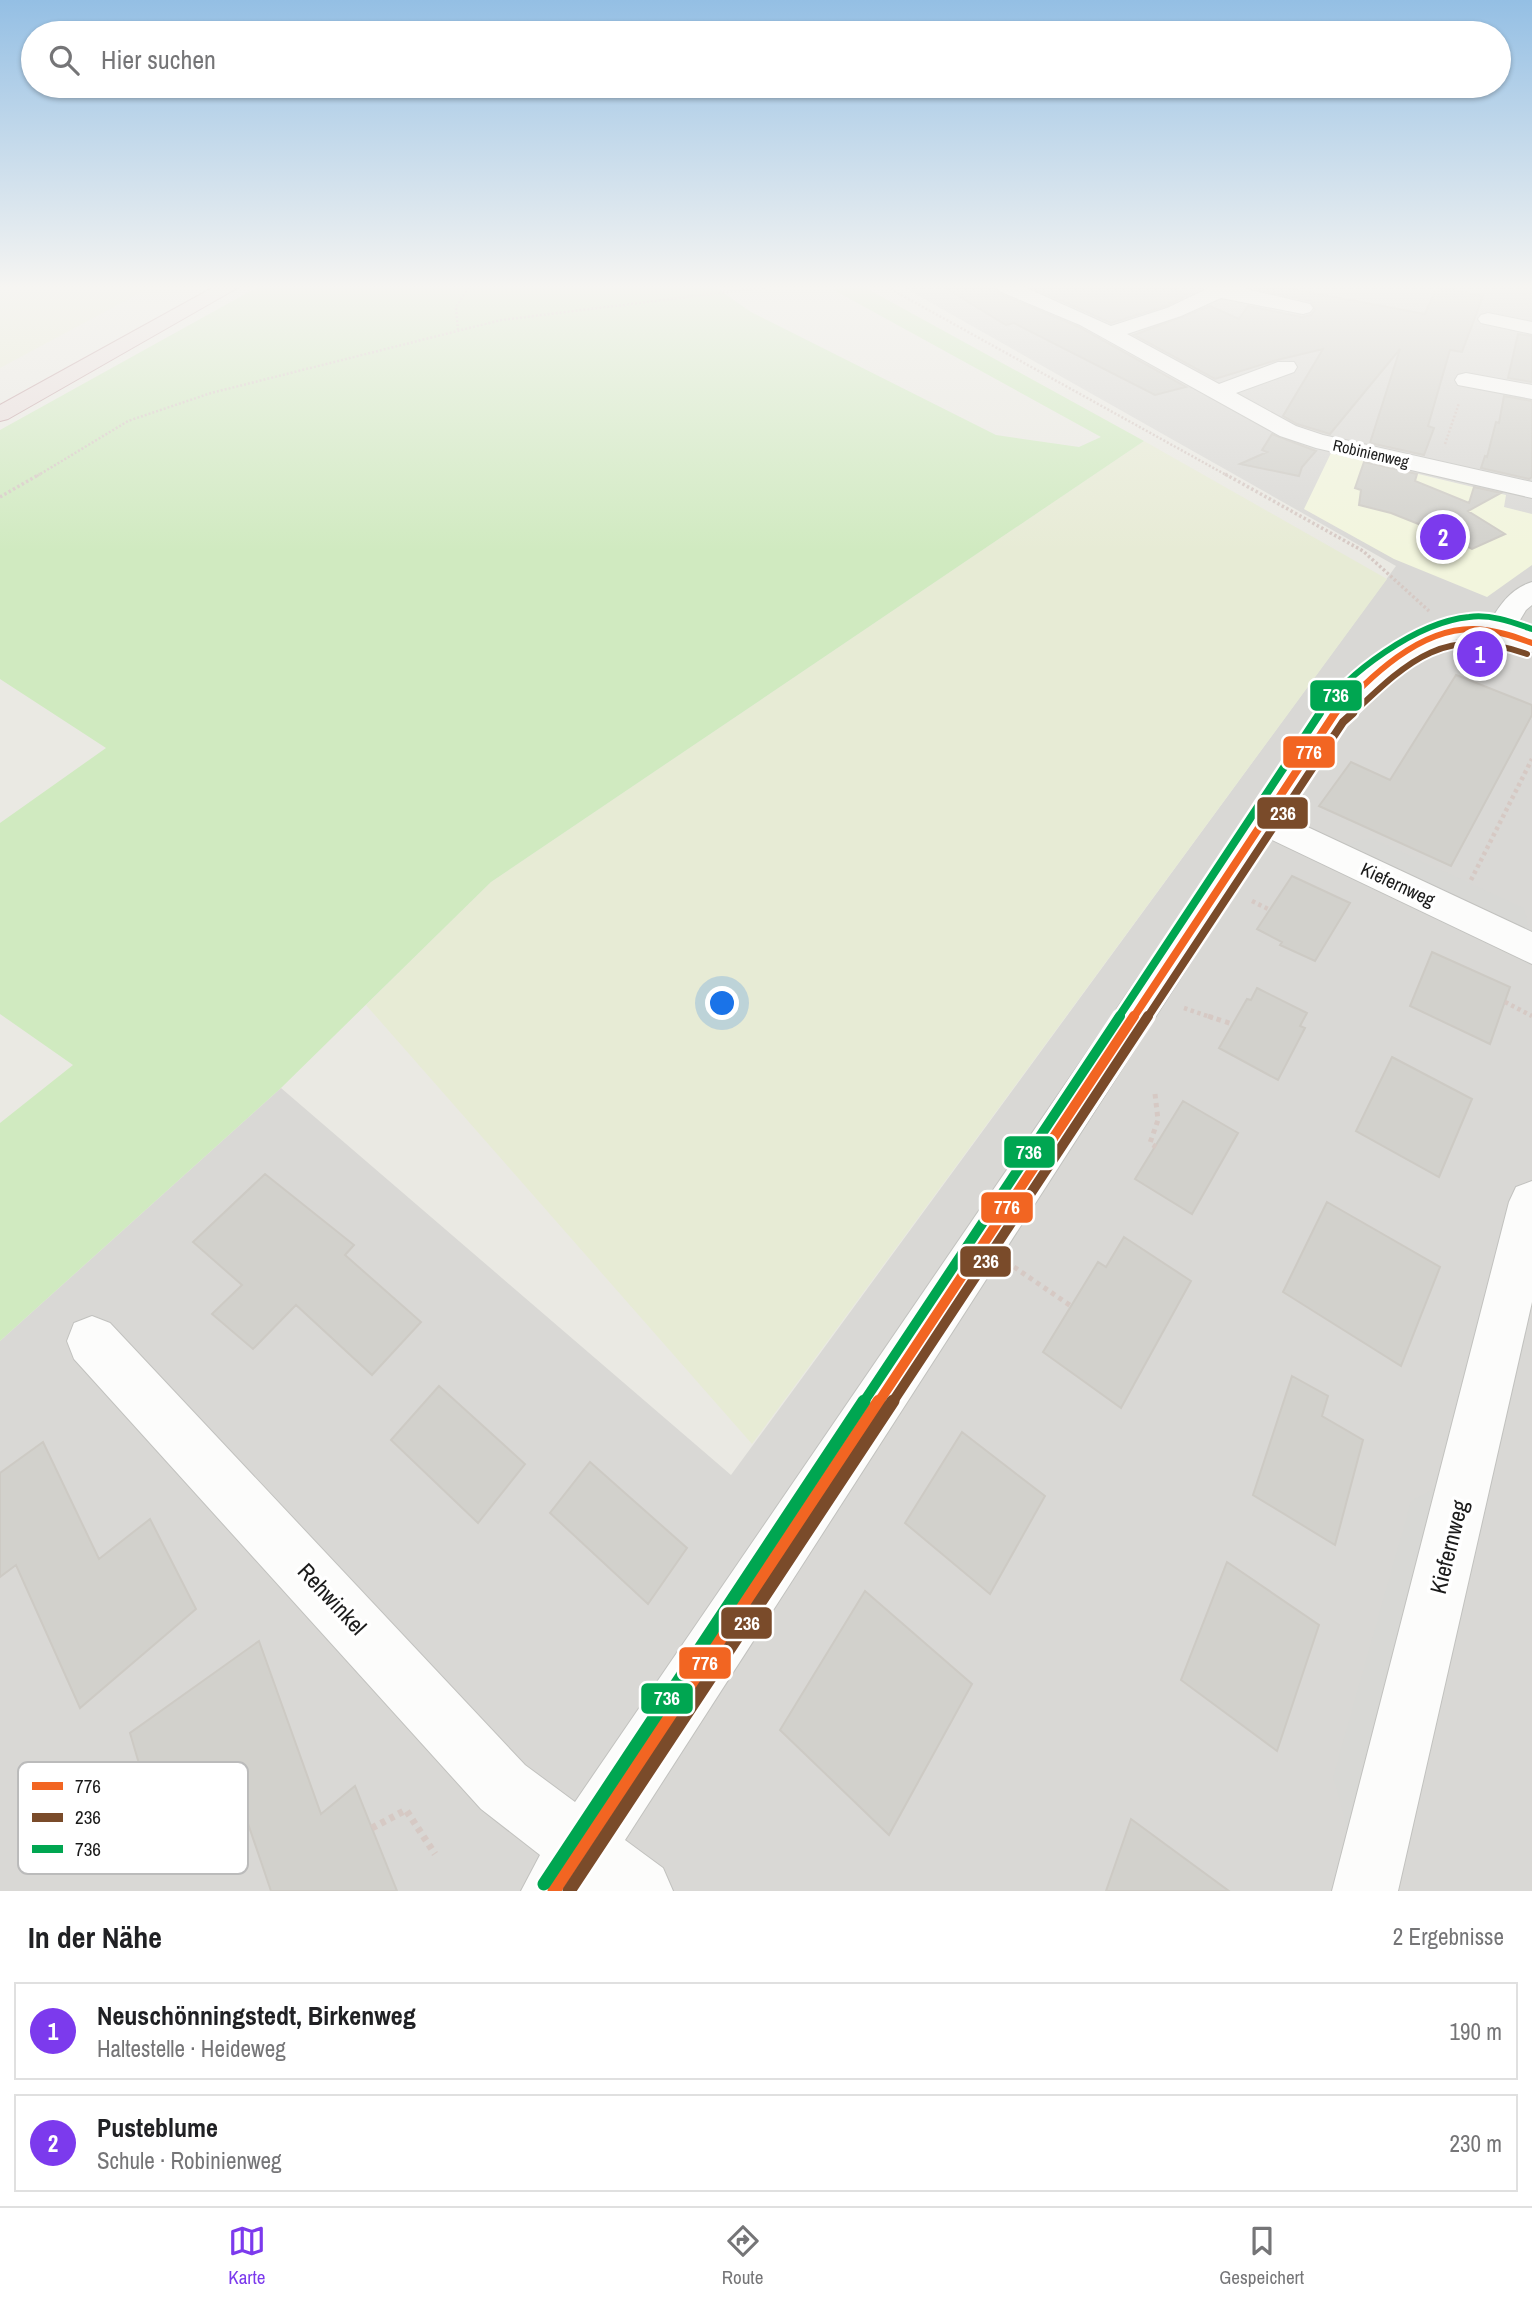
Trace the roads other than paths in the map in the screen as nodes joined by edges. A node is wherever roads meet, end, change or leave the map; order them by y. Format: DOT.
graph roads {
  1 [pos="70,375"];
  2 [pos="1187,375"];
  3 [pos="1264,375"];
  4 [pos="1466,380"];
  5 [pos="1218,392"];
  6 [pos="1532,392"];
  7 [pos="0,414"];
  8 [pos="1532,490"];
  9 [pos="1532,591"];
  10 [pos="1500,629"];
  11 [pos="1532,643"];
  12 [pos="1262,821"];
  13 [pos="1532,949"];
  14 [pos="1532,1202"];
  15 [pos="92,1341"];
  16 [pos="567,1869"];
  17 [pos="640,1891"];
  18 [pos="1365,1891"];
  1 -- 7 [label="highway"];
  2 -- 5 [label="street, Robinienweg"];
  3 -- 5 [label="street"];
  4 -- 6 [label="street"];
  5 -- 8 [label="street, Robinienweg"];
  9 -- 10 [label="street"];
  10 -- 11 [label="street"];
  10 -- 12 [label="street"];
  12 -- 13 [label="street, Kiefernweg"];
  12 -- 16 [label="street"];
  14 -- 18 [label="street, Kiefernweg"];
  15 -- 16 [label="street, Rehwinkel"];
  16 -- 17 [label="street, Rehwinkel"];
}
